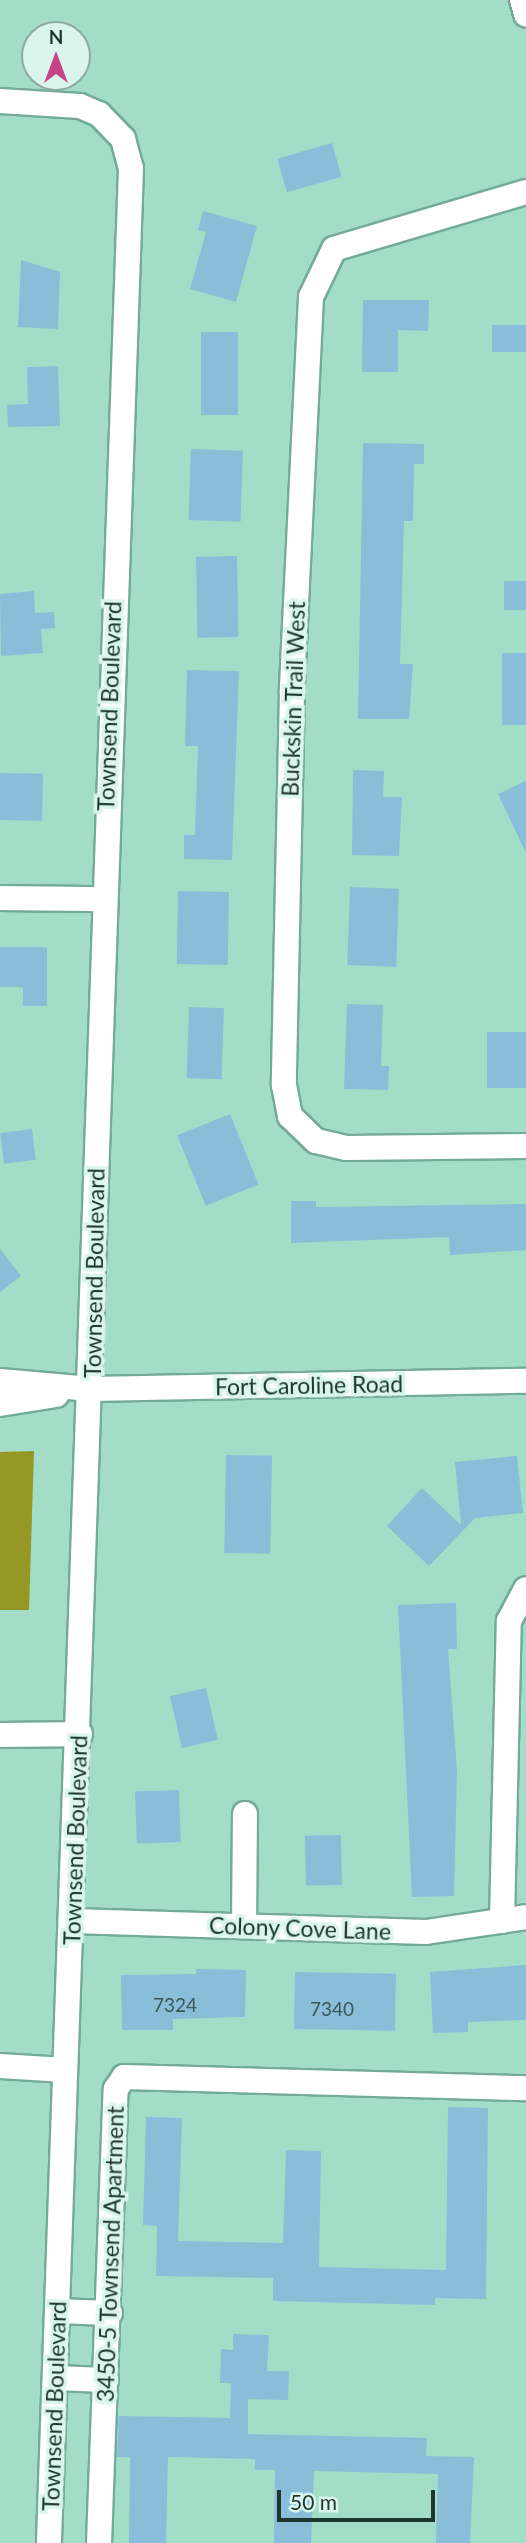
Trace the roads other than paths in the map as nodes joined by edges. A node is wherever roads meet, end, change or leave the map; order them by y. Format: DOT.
graph roads {
  1 [pos="522,0"];
  2 [pos="526,14"];
  3 [pos="0,101"];
  4 [pos="526,192"];
  5 [pos="0,898"];
  6 [pos="101,899"];
  7 [pos="526,1146"];
  8 [pos="0,1381"];
  9 [pos="526,1381"];
  10 [pos="91,1389"];
  11 [pos="0,1404"];
  12 [pos="526,1588"];
  13 [pos="80,1734"];
  14 [pos="0,1735"];
  15 [pos="245,1814"];
  16 [pos="514,1919"];
  17 [pos="73,1920"];
  18 [pos="244,1926"];
  19 [pos="0,2066"];
  20 [pos="65,2070"];
  21 [pos="526,2088"];
  22 [pos="57,2311"];
  23 [pos="110,2313"];
  24 [pos="55,2378"];
  25 [pos="106,2380"];
  26 [pos="49,2543"];
  27 [pos="99,2543"];
  1 -- 2 [label="street"];
  3 -- 6 [label="street, Townsend Boulevard"];
  4 -- 7 [label="street, Buckskin Trail West"];
  5 -- 6 [label="street"];
  6 -- 10 [label="street, Townsend Boulevard"];
  8 -- 10 [label="street, Fort Caroline Road"];
  9 -- 10 [label="street, Fort Caroline Road"];
  10 -- 11 [label="street, Fort Caroline Road"];
  10 -- 13 [label="street, Townsend Boulevard"];
  12 -- 16 [label="street"];
  13 -- 14 [label="street"];
  13 -- 17 [label="street, Townsend Boulevard"];
  15 -- 18 [label="street"];
  16 -- 18 [label="street, Colony Cove Lane"];
  17 -- 18 [label="street, Colony Cove Lane"];
  17 -- 20 [label="street, Townsend Boulevard"];
  19 -- 20 [label="street"];
  20 -- 22 [label="street, Townsend Boulevard"];
  21 -- 23 [label="street, 3450-5 Townsend Apartment"];
  22 -- 23 [label="street"];
  22 -- 24 [label="street, Townsend Boulevard"];
  23 -- 25 [label="street, 3450-5 Townsend Apartment"];
  24 -- 25 [label="street"];
  24 -- 26 [label="street, Townsend Boulevard"];
  25 -- 27 [label="street, 3450-5 Townsend Apartment"];
}
